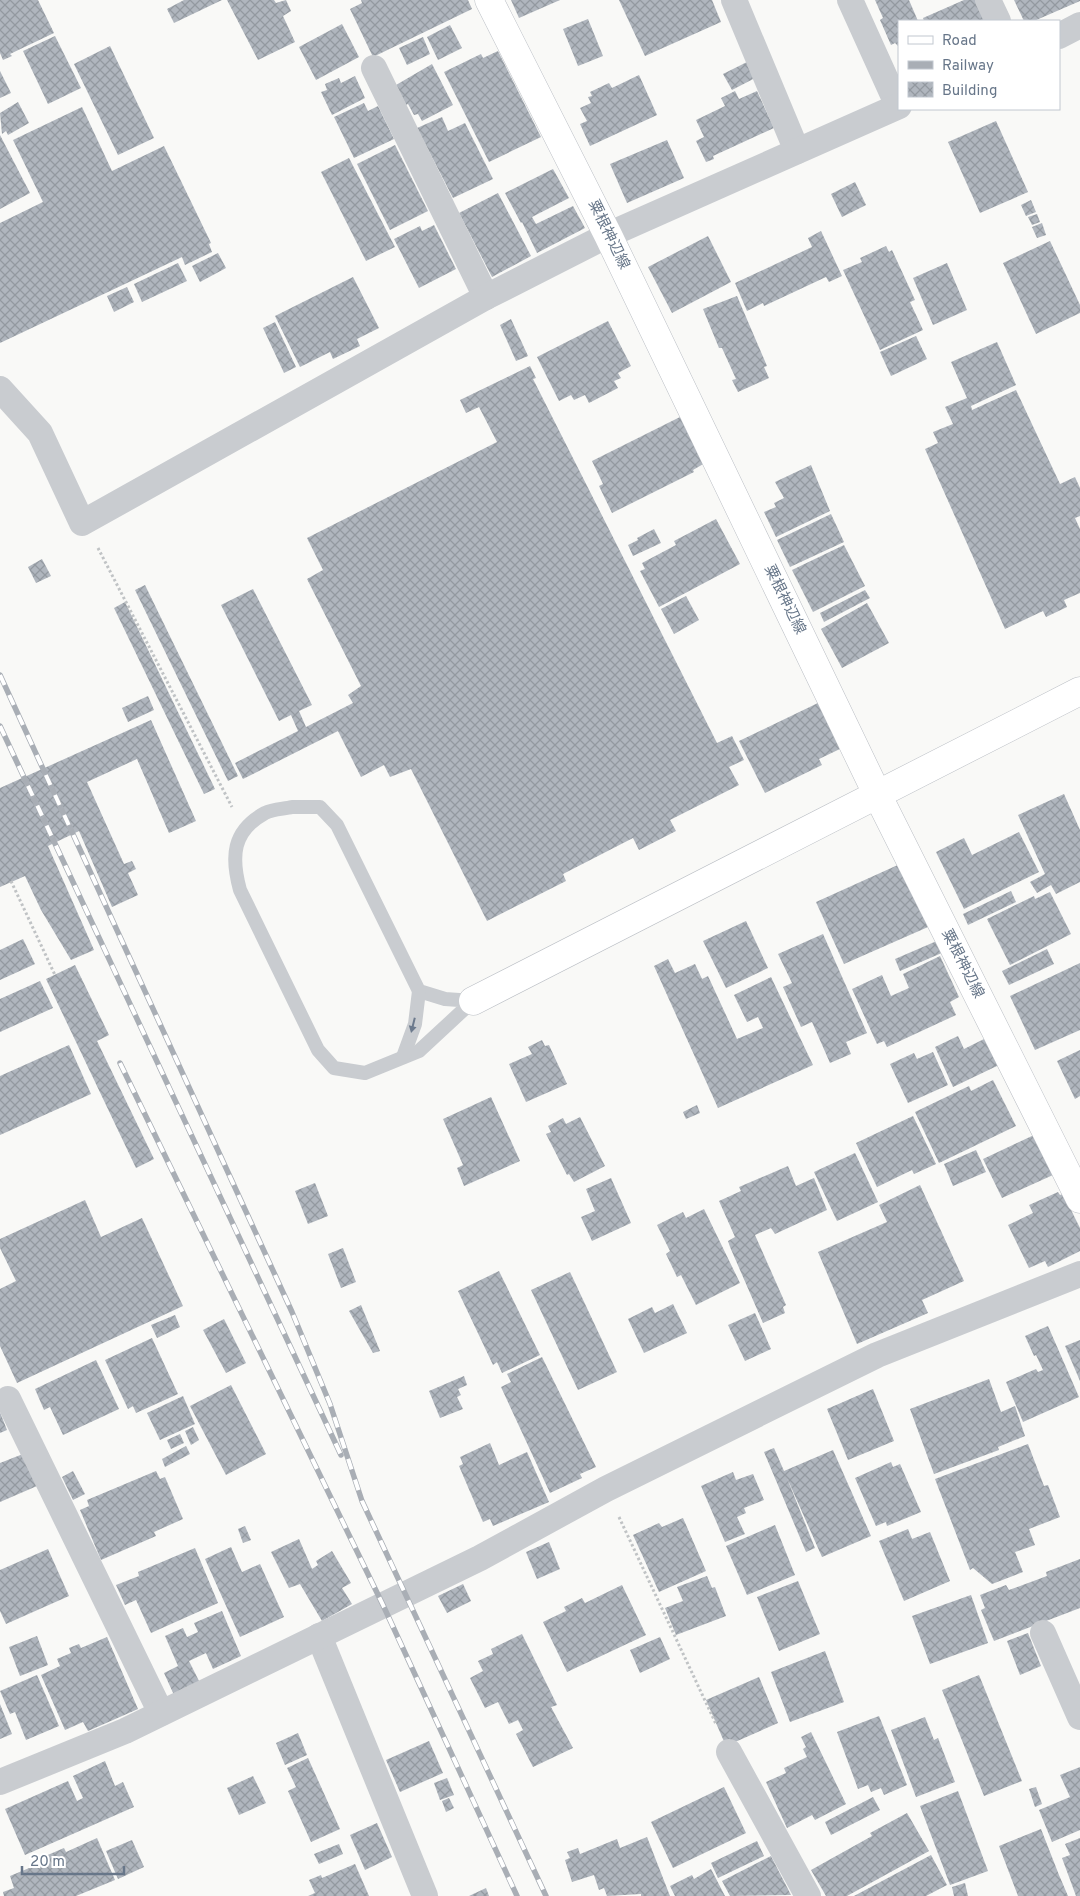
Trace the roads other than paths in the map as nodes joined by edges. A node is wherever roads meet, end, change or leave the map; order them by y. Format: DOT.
graph roads {
  1 [pos="489,0"];
  2 [pos="734,0"];
  3 [pos="850,0"];
  4 [pos="988,0"];
  5 [pos="998,20"];
  6 [pos="1080,25"];
  7 [pos="1060,35"];
  8 [pos="374,68"];
  9 [pos="898,106"];
  10 [pos="797,151"];
  11 [pos="608,235"];
  12 [pos="486,297"];
  13 [pos="0,389"];
  14 [pos="1080,691"];
  15 [pos="878,796"];
  16 [pos="419,991"];
  17 [pos="473,1001"];
  18 [pos="403,1057"];
  19 [pos="1080,1199"];
  20 [pos="1080,1274"];
  21 [pos="8,1399"];
  22 [pos="1043,1633"];
  23 [pos="319,1636"];
  24 [pos="161,1713"];
  25 [pos="1080,1717"];
  26 [pos="729,1752"];
  27 [pos="0,1782"];
  28 [pos="425,1896"];
  29 [pos="808,1896"];
  1 -- 11 [label="main road, 粟根神辺線"];
  2 -- 10 [label="street"];
  3 -- 9 [label="street"];
  4 -- 5 [label="street"];
  6 -- 7 [label="street"];
  8 -- 12 [label="street"];
  9 -- 10 [label="street"];
  10 -- 11 [label="street"];
  11 -- 12 [label="street"];
  11 -- 15 [label="main road, 粟根神辺線"];
  12 -- 13 [label="street"];
  14 -- 15 [label="main road"];
  15 -- 17 [label="main road"];
  15 -- 19 [label="main road, 粟根神辺線"];
  16 -- 17 [label="lane"];
  16 -- 18 [label="lane, one-way"];
  16 -- 18 [label="lane"];
  17 -- 18 [label="lane"];
  20 -- 23 [label="street"];
  21 -- 24 [label="street"];
  22 -- 25 [label="street"];
  23 -- 24 [label="street"];
  23 -- 28 [label="street"];
  24 -- 27 [label="street"];
  26 -- 29 [label="street"];
}
